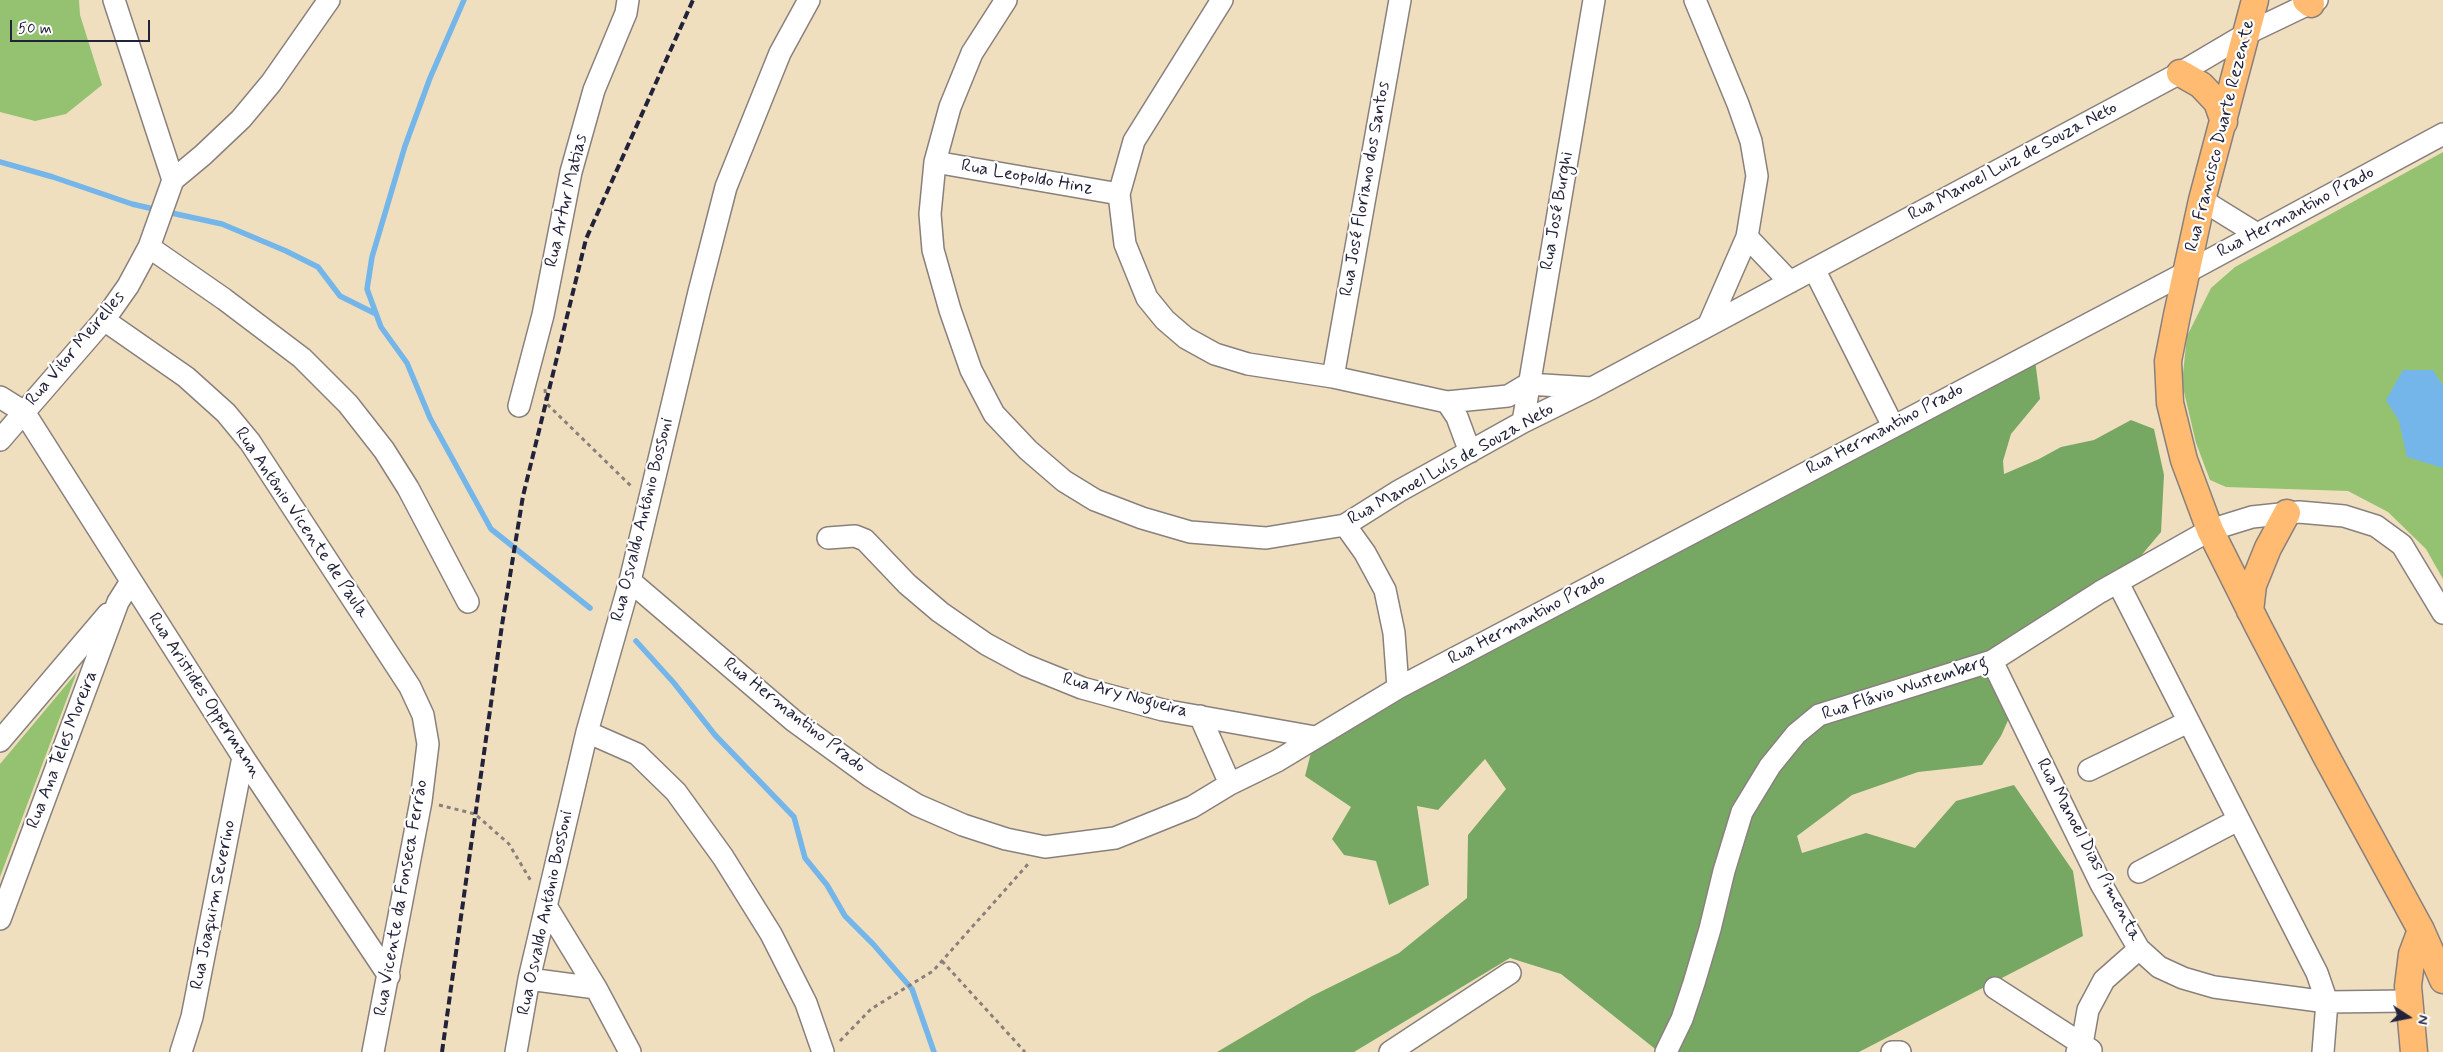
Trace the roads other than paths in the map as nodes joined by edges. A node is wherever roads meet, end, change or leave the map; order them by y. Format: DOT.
graph roads {
  1 [pos="114,0"];
  2 [pos="329,0"];
  3 [pos="628,0"];
  4 [pos="809,0"];
  5 [pos="1006,0"];
  6 [pos="1222,0"];
  7 [pos="1400,0"];
  8 [pos="1594,0"];
  9 [pos="2255,0"];
  10 [pos="1701,1"];
  11 [pos="2311,1"];
  12 [pos="2246,34"];
  13 [pos="2180,73"];
  14 [pos="2224,122"];
  15 [pos="2443,134"];
  16 [pos="935,162"];
  17 [pos="169,189"];
  18 [pos="1119,194"];
  19 [pos="2202,200"];
  20 [pos="2257,234"];
  21 [pos="1747,237"];
  22 [pos="151,243"];
  23 [pos="1814,268"];
  24 [pos="2187,272"];
  25 [pos="1790,282"];
  26 [pos="104,320"];
  27 [pos="1709,324"];
  28 [pos="1333,377"];
  29 [pos="1528,384"];
  30 [pos="1592,388"];
  31 [pos="0,397"];
  32 [pos="1447,402"];
  33 [pos="519,406"];
  34 [pos="24,412"];
  35 [pos="1523,422"];
  36 [pos="1893,426"];
  37 [pos="0,440"];
  38 [pos="1470,452"];
  39 [pos="2287,513"];
  40 [pos="1345,525"];
  41 [pos="2210,530"];
  42 [pos="828,538"];
  43 [pos="630,581"];
  44 [pos="130,582"];
  45 [pos="2118,583"];
  46 [pos="118,602"];
  47 [pos="468,602"];
  48 [pos="2250,610"];
  49 [pos="2443,613"];
  50 [pos="1992,661"];
  51 [pos="1398,688"];
  52 [pos="1200,716"];
  53 [pos="2188,722"];
  54 [pos="586,732"];
  55 [pos="1315,737"];
  56 [pos="0,741"];
  57 [pos="428,744"];
  58 [pos="243,757"];
  59 [pos="2089,770"];
  60 [pos="1230,784"];
  61 [pos="2238,820"];
  62 [pos="2139,872"];
  63 [pos="2,906"];
  64 [pos="546,906"];
  65 [pos="2421,930"];
  66 [pos="2139,949"];
  67 [pos="1510,973"];
  68 [pos="2441,973"];
  69 [pos="389,976"];
  70 [pos="529,979"];
  71 [pos="596,988"];
  72 [pos="1995,988"];
  73 [pos="2408,989"];
  74 [pos="2327,1002"];
  75 [pos="830,1048"];
  76 [pos="2085,1049"];
  77 [pos="181,1052"];
  78 [pos="373,1052"];
  79 [pos="516,1052"];
  80 [pos="630,1052"];
  81 [pos="1390,1052"];
  82 [pos="1666,1052"];
  83 [pos="1892,1052"];
  84 [pos="1900,1052"];
  85 [pos="2323,1052"];
  86 [pos="2414,1052"];
  1 -- 17 [label="street"];
  2 -- 17 [label="street"];
  3 -- 33 [label="street, Rua Artur Matias"];
  4 -- 43 [label="street, Rua Osvaldo Antônio Bossoni"];
  5 -- 16 [label="street, Rua Manoel Luís de Souza Neto"];
  6 -- 18 [label="street"];
  7 -- 28 [label="street, Rua José Floriano dos Santos"];
  8 -- 29 [label="street, Rua José Burghi"];
  9 -- 12 [label="main road, Rua Francisco Duarte Rezente"];
  10 -- 21 [label="street"];
  11 -- 12 [label="street, Rua Manoel Luiz de Souza Neto"];
  12 -- 13 [label="street, Rua Manoel Luiz de Souza Neto"];
  12 -- 14 [label="main road, Rua Francisco Duarte Rezente"];
  13 -- 14 [label="main road"];
  13 -- 23 [label="street, Rua Manoel Luiz de Souza Neto"];
  14 -- 19 [label="main road, Rua Francisco Duarte Rezente"];
  15 -- 20 [label="street, Rua Hermantino Prado"];
  16 -- 18 [label="street, Rua Leopoldo Hinz"];
  16 -- 40 [label="street, Rua Manoel Luís de Souza Neto"];
  17 -- 22 [label="street, Rua Vitor Meirelles"];
  18 -- 28 [label="street"];
  19 -- 20 [label="street"];
  19 -- 24 [label="main road, Rua Francisco Duarte Rezente"];
  20 -- 24 [label="street, Rua Hermantino Prado"];
  21 -- 25 [label="street"];
  21 -- 27 [label="street"];
  22 -- 26 [label="street, Rua Vitor Meirelles"];
  22 -- 47 [label="street"];
  23 -- 25 [label="street, Rua Manoel Luiz de Souza Neto"];
  23 -- 36 [label="street"];
  24 -- 36 [label="street, Rua Hermantino Prado"];
  24 -- 41 [label="main road, Rua Francisco Duarte Rezente"];
  25 -- 27 [label="street, Rua Manoel Luiz de Souza Neto"];
  26 -- 34 [label="street, Rua Vitor Meirelles"];
  26 -- 57 [label="street, Rua Antônio Vicente de Paula"];
  27 -- 30 [label="street, Rua Manoel Luís de Souza Neto"];
  28 -- 32 [label="street"];
  29 -- 30 [label="street"];
  29 -- 32 [label="street"];
  29 -- 35 [label="street, Rua José Burghi"];
  30 -- 35 [label="street, Rua Manoel Luís de Souza Neto"];
  31 -- 34 [label="street"];
  32 -- 38 [label="street"];
  34 -- 37 [label="street, Rua Vitor Meirelles"];
  34 -- 44 [label="street, Rua Aristides Oppermann"];
  35 -- 38 [label="street, Rua Manoel Luís de Souza Neto"];
  36 -- 51 [label="street, Rua Hermantino Prado"];
  38 -- 40 [label="street, Rua Manoel Luís de Souza Neto"];
  39 -- 41 [label="street, Rua Flávio Wustemberg"];
  39 -- 48 [label="main road"];
  39 -- 49 [label="street, Rua Flávio Wustemberg"];
  40 -- 51 [label="street"];
  41 -- 45 [label="street, Rua Flávio Wustemberg"];
  41 -- 48 [label="main road, Rua Francisco Duarte Rezente"];
  42 -- 52 [label="street, Rua Ary Nogueira"];
  43 -- 54 [label="street, Rua Osvaldo Antônio Bossoni"];
  43 -- 60 [label="street, Rua Hermantino Prado"];
  44 -- 46 [label="street, Rua Ana Teles Moreira"];
  44 -- 58 [label="street, Rua Aristides Oppermann"];
  45 -- 50 [label="street, Rua Flávio Wustemberg"];
  45 -- 53 [label="street"];
  46 -- 56 [label="street"];
  46 -- 63 [label="street, Rua Ana Teles Moreira"];
  48 -- 65 [label="main road, Rua Francisco Duarte Rezente"];
  50 -- 66 [label="street, Rua Manoel Dias Pimenta"];
  50 -- 82 [label="street, Rua Flávio Wustemberg"];
  51 -- 55 [label="street, Rua Hermantino Prado"];
  52 -- 55 [label="street, Rua Ary Nogueira"];
  52 -- 60 [label="street, Rua Ary Nogueira"];
  53 -- 59 [label="street"];
  53 -- 61 [label="street"];
  54 -- 64 [label="street, Rua Osvaldo Antônio Bossoni"];
  54 -- 75 [label="street"];
  55 -- 60 [label="street, Rua Hermantino Prado"];
  57 -- 69 [label="street, Rua Vicente da Fonseca Ferrão"];
  58 -- 69 [label="street, Rua Aristides Oppermann"];
  58 -- 77 [label="street, Rua Joaquim Severino"];
  61 -- 62 [label="street"];
  61 -- 74 [label="street"];
  64 -- 70 [label="street, Rua Osvaldo Antônio Bossoni"];
  64 -- 71 [label="street"];
  65 -- 68 [label="main road, Rua Francisco Duarte Rezente"];
  65 -- 73 [label="main road"];
  66 -- 74 [label="street, Rua Manoel Dias Pimenta"];
  66 -- 76 [label="street"];
  67 -- 81 [label="street"];
  68 -- 73 [label="street, Rua Manoel Dias Pimenta"];
  69 -- 78 [label="street, Rua Vicente da Fonseca Ferrão"];
  70 -- 71 [label="street"];
  70 -- 79 [label="street, Rua Osvaldo Antônio Bossoni"];
  71 -- 80 [label="street"];
  72 -- 76 [label="street"];
  73 -- 74 [label="street, Rua Manoel Dias Pimenta"];
  73 -- 86 [label="main road"];
  74 -- 85 [label="street"];
  83 -- 84 [label="street"];
}
